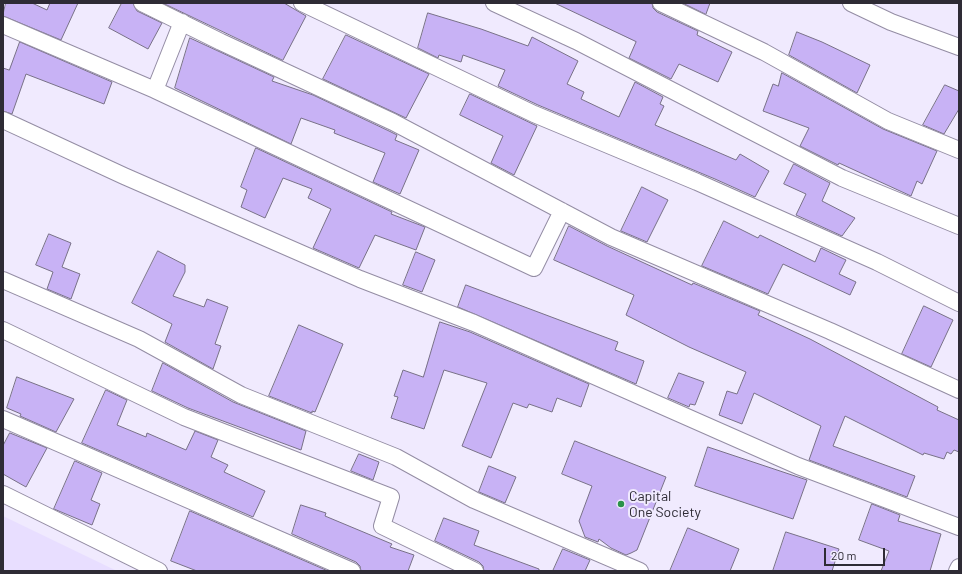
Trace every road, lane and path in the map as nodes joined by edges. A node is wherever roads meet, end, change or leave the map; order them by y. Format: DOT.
graph roads {
  1 [pos="142,3"];
  2 [pos="302,3"];
  3 [pos="494,3"];
  4 [pos="661,3"];
  5 [pos="851,3"];
  6 [pos="182,22"];
  7 [pos="3,25"];
  8 [pos="959,47"];
  9 [pos="155,90"];
  10 [pos="3,120"];
  11 [pos="959,150"];
  12 [pos="562,211"];
  13 [pos="959,226"];
  14 [pos="3,280"];
  15 [pos="959,303"];
  16 [pos="3,330"];
  17 [pos="959,390"];
  18 [pos="3,419"];
  19 [pos="3,494"];
  20 [pos="959,527"];
  21 [pos="159,571"];
  22 [pos="352,571"];
  23 [pos="476,571"];
  24 [pos="640,571"];
  1 -- 6 [label="street"];
  2 -- 15 [label="street"];
  3 -- 13 [label="street"];
  4 -- 11 [label="street"];
  5 -- 8 [label="street"];
  6 -- 9 [label="street"];
  6 -- 12 [label="street"];
  7 -- 9 [label="street"];
  9 -- 12 [label="street"];
  10 -- 20 [label="street"];
  12 -- 17 [label="street"];
  14 -- 24 [label="street"];
  16 -- 23 [label="street"];
  18 -- 22 [label="street"];
  19 -- 21 [label="street"];
}
